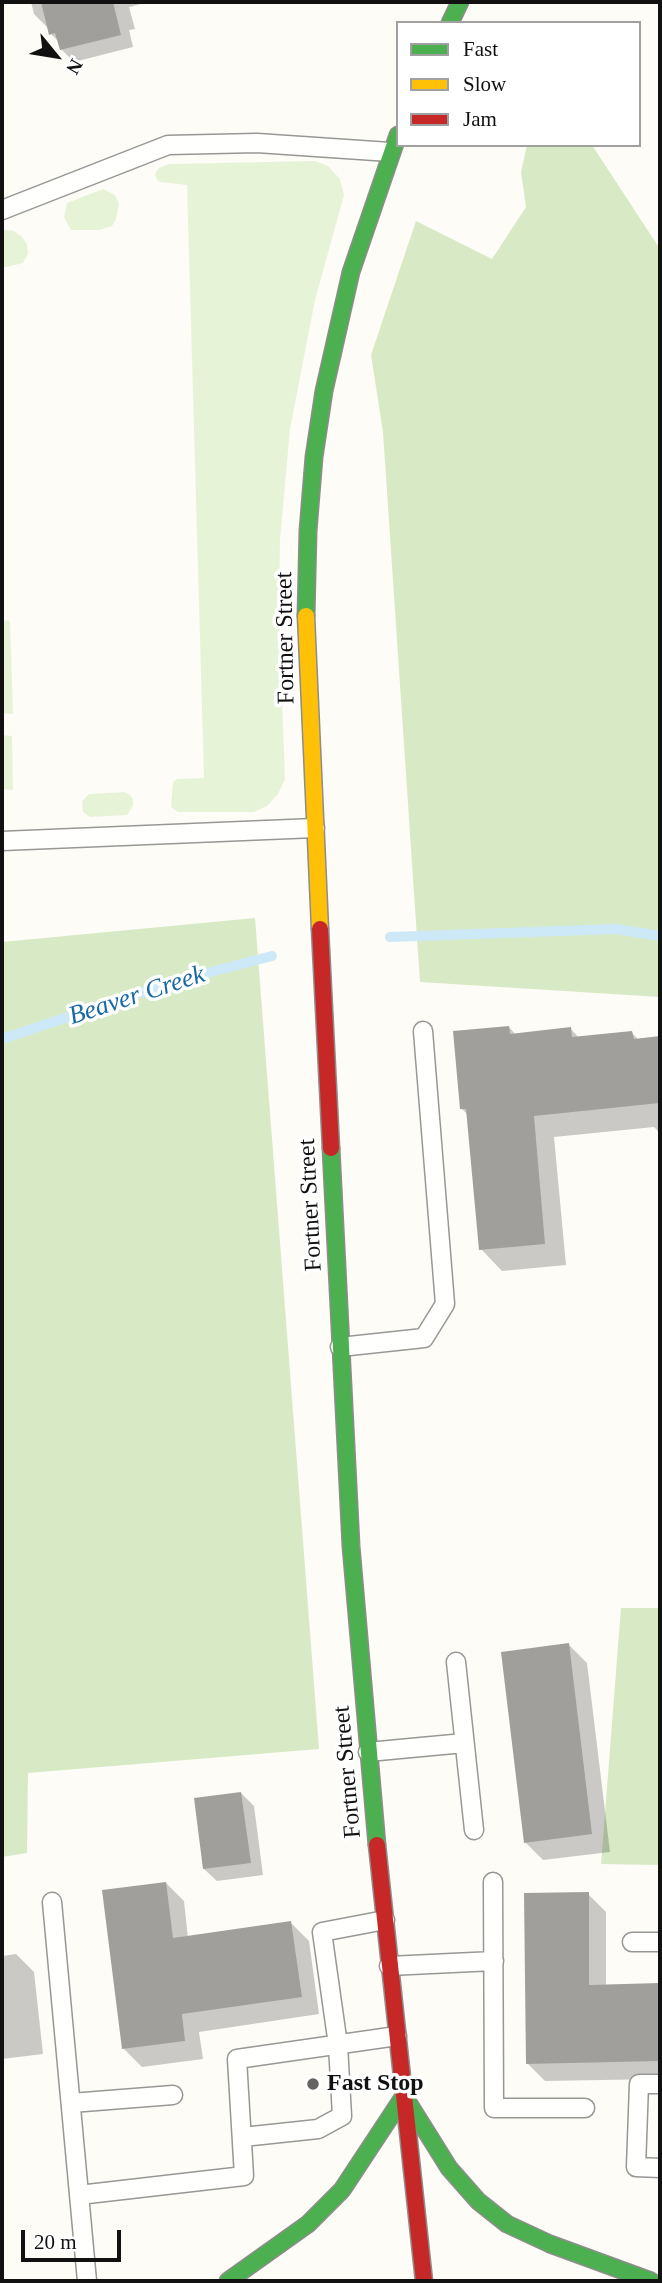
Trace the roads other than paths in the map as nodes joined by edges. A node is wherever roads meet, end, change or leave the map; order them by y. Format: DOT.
graph roads {
  1 [pos="460,2"];
  2 [pos="451,21"];
  3 [pos="396,139"];
  4 [pos="390,152"];
  5 [pos="2,210"];
  6 [pos="315,828"];
  7 [pos="2,841"];
  8 [pos="423,1031"];
  9 [pos="340,1347"];
  10 [pos="456,1662"];
  11 [pos="464,1743"];
  12 [pos="368,1752"];
  13 [pos="474,1830"];
  14 [pos="493,1882"];
  15 [pos="52,1902"];
  16 [pos="385,1920"];
  17 [pos="632,1941"];
  18 [pos="660,1942"];
  19 [pos="494,1961"];
  20 [pos="389,1966"];
  21 [pos="397,2036"];
  22 [pos="338,2045"];
  23 [pos="660,2084"];
  24 [pos="173,2095"];
  25 [pos="404,2096"];
  26 [pos="71,2103"];
  27 [pos="585,2108"];
  28 [pos="243,2137"];
  29 [pos="660,2168"];
  30 [pos="79,2194"];
  31 [pos="88,2281"];
  32 [pos="228,2281"];
  33 [pos="424,2281"];
  34 [pos="651,2281"];
  1 -- 2 [label="main road"];
  3 -- 4 [label="main road, Fortner Street"];
  4 -- 5 [label="lane"];
  4 -- 6 [label="main road, Fortner Street"];
  6 -- 7 [label="lane"];
  6 -- 9 [label="main road, Fortner Street"];
  8 -- 9 [label="lane"];
  9 -- 12 [label="main road, Fortner Street"];
  10 -- 11 [label="lane"];
  11 -- 12 [label="lane"];
  11 -- 13 [label="lane"];
  12 -- 16 [label="main road, Fortner Street"];
  14 -- 19 [label="lane"];
  15 -- 26 [label="lane"];
  16 -- 20 [label="main road, Fortner Street"];
  16 -- 22 [label="lane"];
  17 -- 18 [label="lane"];
  19 -- 20 [label="lane"];
  19 -- 27 [label="lane"];
  20 -- 21 [label="main road, Fortner Street"];
  21 -- 22 [label="lane"];
  21 -- 25 [label="main road, Fortner Street"];
  22 -- 28 [label="lane"];
  22 -- 28 [label="lane"];
  23 -- 29 [label="lane"];
  24 -- 26 [label="lane"];
  25 -- 32 [label="main road"];
  25 -- 33 [label="main road, Fortner Street"];
  25 -- 34 [label="main road"];
  26 -- 30 [label="lane"];
  28 -- 30 [label="lane"];
  30 -- 31 [label="lane"];
}
